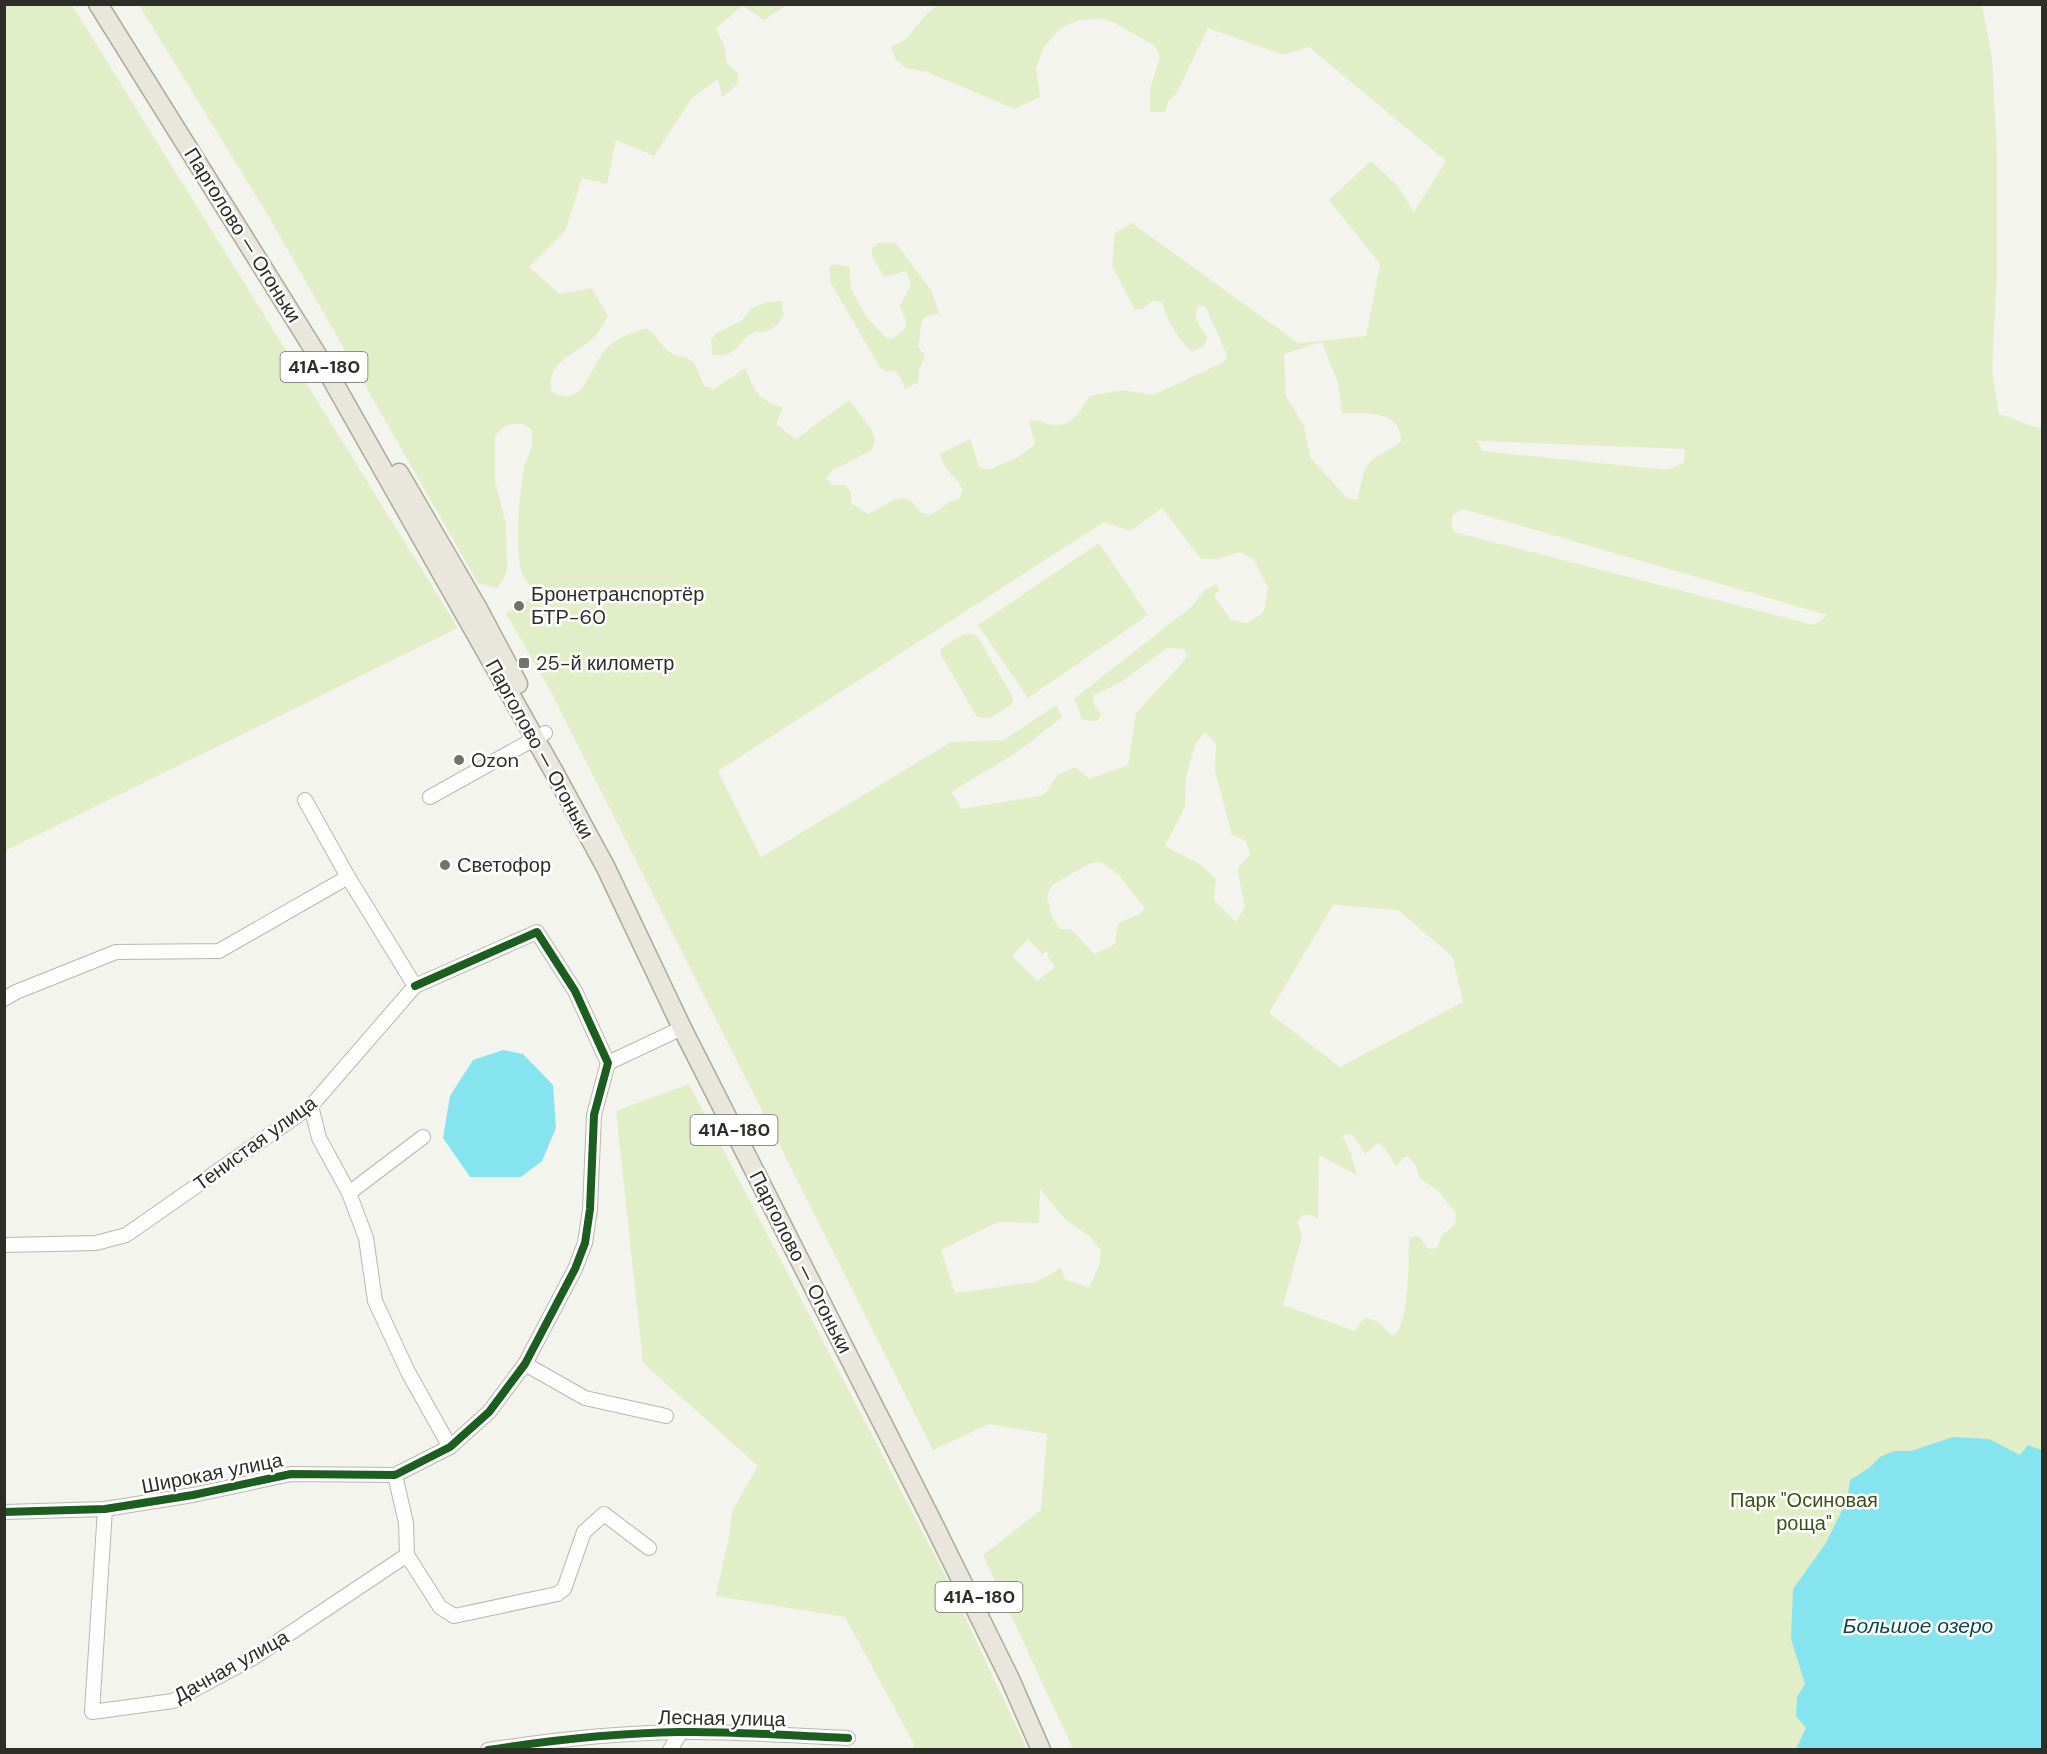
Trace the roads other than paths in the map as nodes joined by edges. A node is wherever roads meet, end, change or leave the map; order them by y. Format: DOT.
graph roads {
  1 [pos="98,4"];
  2 [pos="111,4"];
  3 [pos="540,735"];
  4 [pos="430,797"];
  5 [pos="305,800"];
  6 [pos="348,877"];
  7 [pos="415,986"];
  8 [pos="4,999"];
  9 [pos="682,1028"];
  10 [pos="608,1063"];
  11 [pos="311,1106"];
  12 [pos="423,1137"];
  13 [pos="349,1193"];
  14 [pos="4,1245"];
  15 [pos="525,1364"];
  16 [pos="666,1416"];
  17 [pos="450,1447"];
  18 [pos="395,1475"];
  19 [pos="105,1509"];
  20 [pos="4,1512"];
  21 [pos="935,1519"];
  22 [pos="649,1548"];
  23 [pos="407,1555"];
  24 [pos="681,1732"];
  25 [pos="848,1738"];
  26 [pos="827,1743"];
  27 [pos="489,1749"];
  28 [pos="670,1749"];
  29 [pos="1041,1749"];
  30 [pos="1053,1749"];
  1 -- 3 [label="main road, Парголово — Огоньки / 41А-180"];
  2 -- 3 [label="main road, Парголово — Огоньки / 41А-180"];
  3 -- 4 [label="street"];
  3 -- 9 [label="main road, Парголово — Огоньки / 41А-180"];
  3 -- 21 [label="main road, Парголово — Огоньки / 41А-180"];
  5 -- 6 [label="street"];
  6 -- 7 [label="street"];
  6 -- 8 [label="street"];
  7 -- 10 [label="street"];
  7 -- 11 [label="street, Тенистая улица"];
  9 -- 10 [label="street"];
  9 -- 21 [label="main road, Парголово — Огоньки / 41А-180"];
  10 -- 15 [label="street, Широкая улица"];
  11 -- 13 [label="street"];
  11 -- 14 [label="street, Тенистая улица"];
  12 -- 13 [label="street"];
  13 -- 17 [label="street"];
  15 -- 16 [label="street"];
  15 -- 17 [label="street, Широкая улица"];
  17 -- 18 [label="street, Широкая улица"];
  18 -- 19 [label="street, Широкая улица"];
  18 -- 23 [label="street"];
  19 -- 20 [label="street, Широкая улица"];
  19 -- 23 [label="street, Дачная улица"];
  21 -- 29 [label="main road, 41А-180"];
  21 -- 30 [label="main road, 41А-180"];
  22 -- 23 [label="street"];
  24 -- 26 [label="street, Лесная улица"];
  24 -- 27 [label="street, Лесная улица"];
  24 -- 28 [label="street"];
  25 -- 26 [label="street, Лесная улица"];
}
